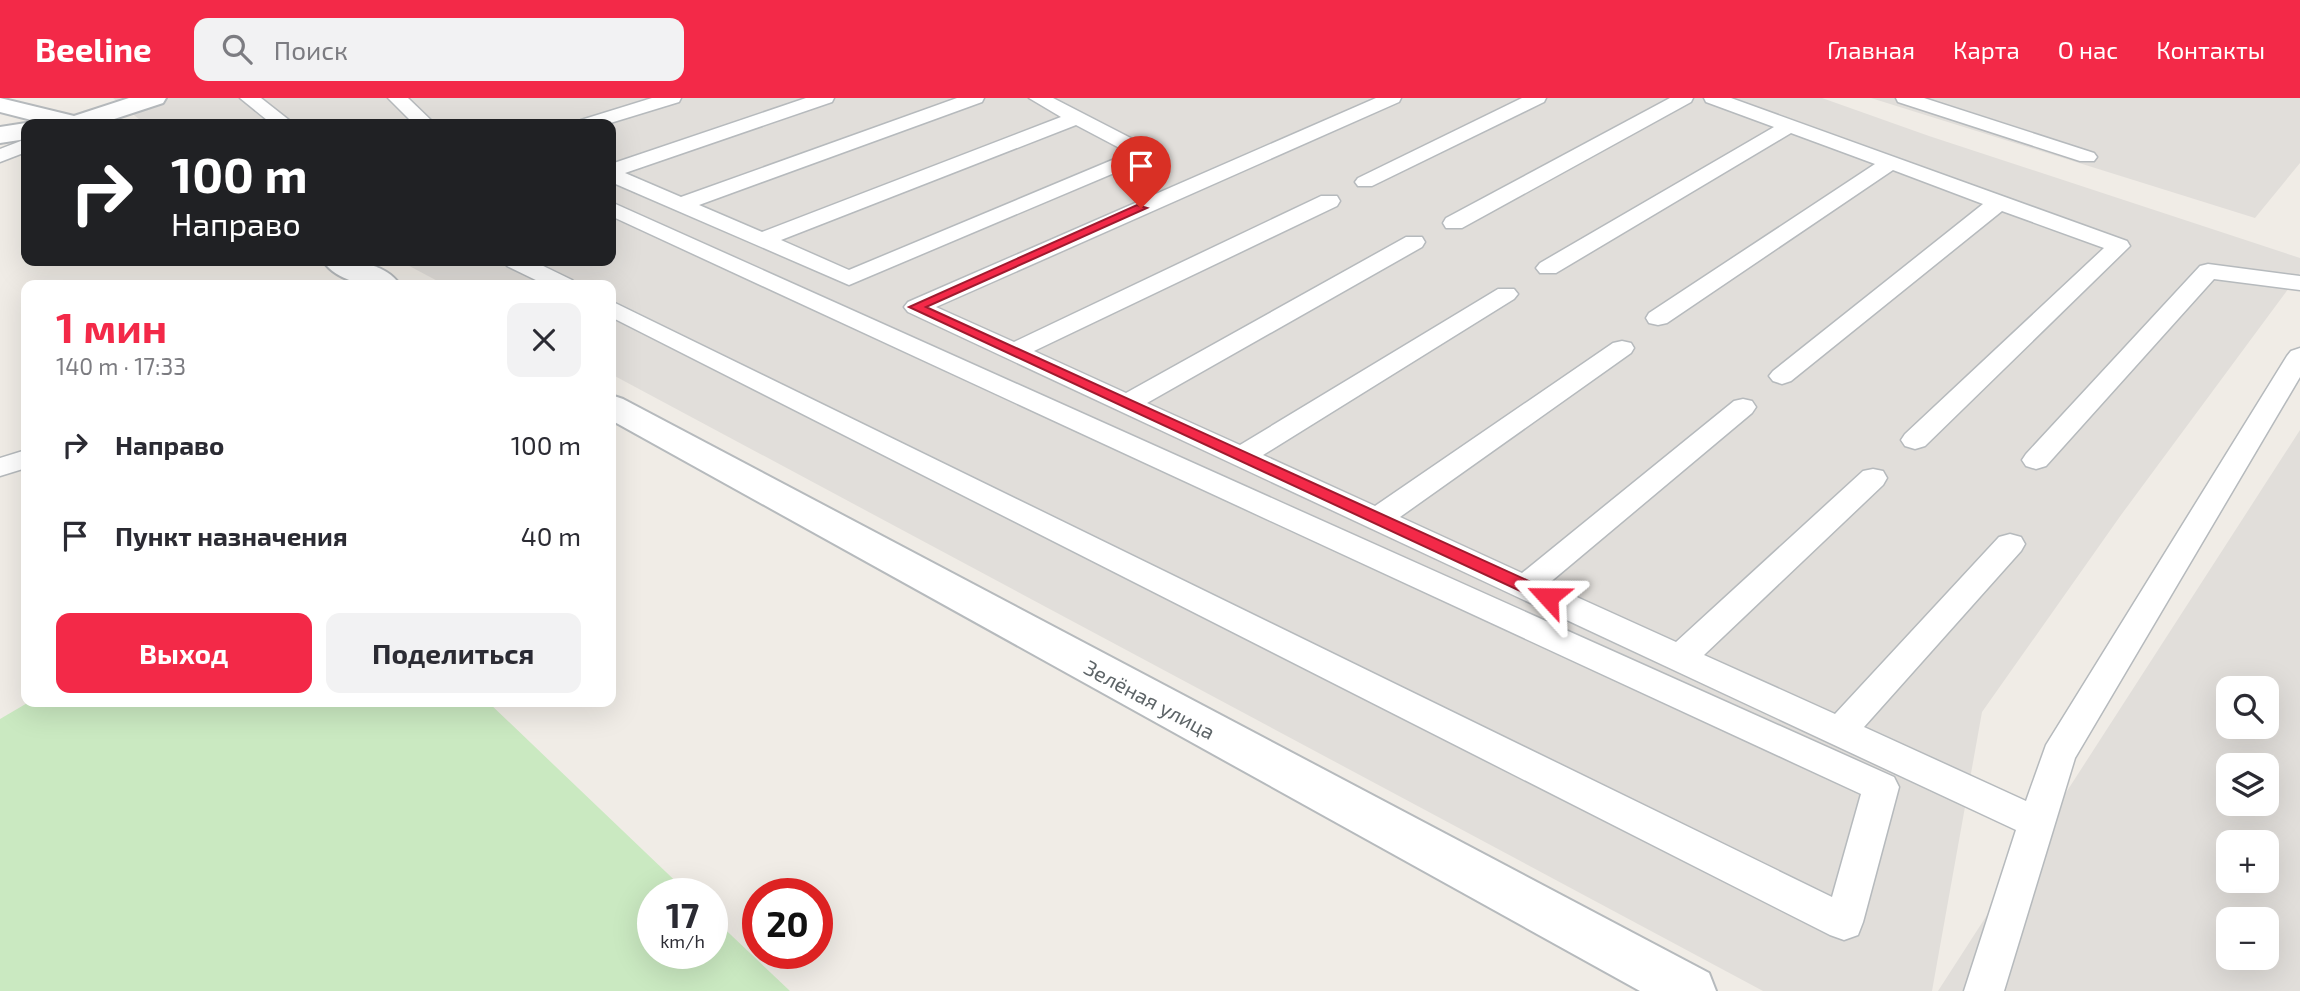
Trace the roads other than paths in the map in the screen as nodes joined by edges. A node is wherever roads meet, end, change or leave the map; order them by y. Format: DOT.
graph roads {
  1 [pos="154,98"];
  2 [pos="249,98"];
  3 [pos="397,98"];
  4 [pos="672,98"];
  5 [pos="825,98"];
  6 [pos="975,98"];
  7 [pos="1038,98"];
  8 [pos="1392,98"];
  9 [pos="1536,98"];
  10 [pos="1684,98"];
  11 [pos="1713,98"];
  12 [pos="1905,98"];
  13 [pos="0,104"];
  14 [pos="1077,117"];
  15 [pos="56,119"];
  16 [pos="89,119"];
  17 [pos="277,119"];
  18 [pos="420,119"];
  19 [pos="604,119"];
  20 [pos="1789,126"];
  21 [pos="21,132"];
  22 [pos="0,135"];
  23 [pos="21,147"];
  24 [pos="0,156"];
  25 [pos="2087,157"];
  26 [pos="1890,163"];
  27 [pos="616,171"];
  28 [pos="616,175"];
  29 [pos="1365,182"];
  30 [pos="1329,201"];
  31 [pos="1999,202"];
  32 [pos="680,205"];
  33 [pos="616,210"];
  34 [pos="1454,223"];
  35 [pos="762,240"];
  36 [pos="1413,242"];
  37 [pos="348,266"];
  38 [pos="525,266"];
  39 [pos="1548,268"];
  40 [pos="376,280"];
  41 [pos="554,280"];
  42 [pos="2300,283"];
  43 [pos="1506,294"];
  44 [pos="616,310"];
  45 [pos="1658,318"];
  46 [pos="1622,348"];
  47 [pos="1013,352"];
  48 [pos="2300,356"];
  49 [pos="1782,376"];
  50 [pos="1126,404"];
  51 [pos="1744,407"];
  52 [pos="616,409"];
  53 [pos="1915,440"];
  54 [pos="1241,456"];
  55 [pos="2036,460"];
  56 [pos="21,461"];
  57 [pos="0,467"];
  58 [pos="1873,478"];
  59 [pos="1377,519"];
  60 [pos="2010,544"];
  61 [pos="1525,587"];
  62 [pos="1681,658"];
  63 [pos="1840,731"];
  64 [pos="2036,822"];
  65 [pos="1690,991"];
  66 [pos="1984,991"];
  1 -- 16 [label="street"];
  2 -- 17 [label="lane"];
  3 -- 18 [label="lane"];
  4 -- 19 [label="lane"];
  5 -- 27 [label="lane"];
  6 -- 32 [label="lane"];
  7 -- 14 [label="lane"];
  8 -- 47 [label="lane"];
  9 -- 29 [label="lane"];
  10 -- 34 [label="lane"];
  11 -- 20 [label="lane"];
  12 -- 25 [label="lane"];
  13 -- 15 [label="street"];
  14 -- 35 [label="lane"];
  14 -- 35 [label="lane"];
  20 -- 26 [label="lane"];
  20 -- 39 [label="lane"];
  21 -- 22 [label="street"];
  23 -- 24 [label="lane"];
  26 -- 31 [label="lane"];
  26 -- 45 [label="lane"];
  28 -- 32 [label="lane"];
  30 -- 47 [label="lane"];
  31 -- 49 [label="lane"];
  31 -- 53 [label="lane"];
  32 -- 35 [label="lane"];
  33 -- 44 [label="lane"];
  36 -- 50 [label="lane"];
  37 -- 40 [label="street"];
  38 -- 41 [label="lane"];
  42 -- 55 [label="lane"];
  43 -- 54 [label="lane"];
  46 -- 59 [label="lane"];
  47 -- 50 [label="lane"];
  48 -- 64 [label="lane"];
  50 -- 54 [label="lane"];
  51 -- 61 [label="lane"];
  52 -- 65 [label="street, Зелёная улица"];
  54 -- 59 [label="lane"];
  56 -- 57 [label="lane"];
  58 -- 62 [label="lane"];
  59 -- 61 [label="lane"];
  60 -- 63 [label="lane"];
  61 -- 62 [label="lane"];
  62 -- 63 [label="lane"];
  63 -- 64 [label="lane"];
  64 -- 66 [label="lane"];
}
